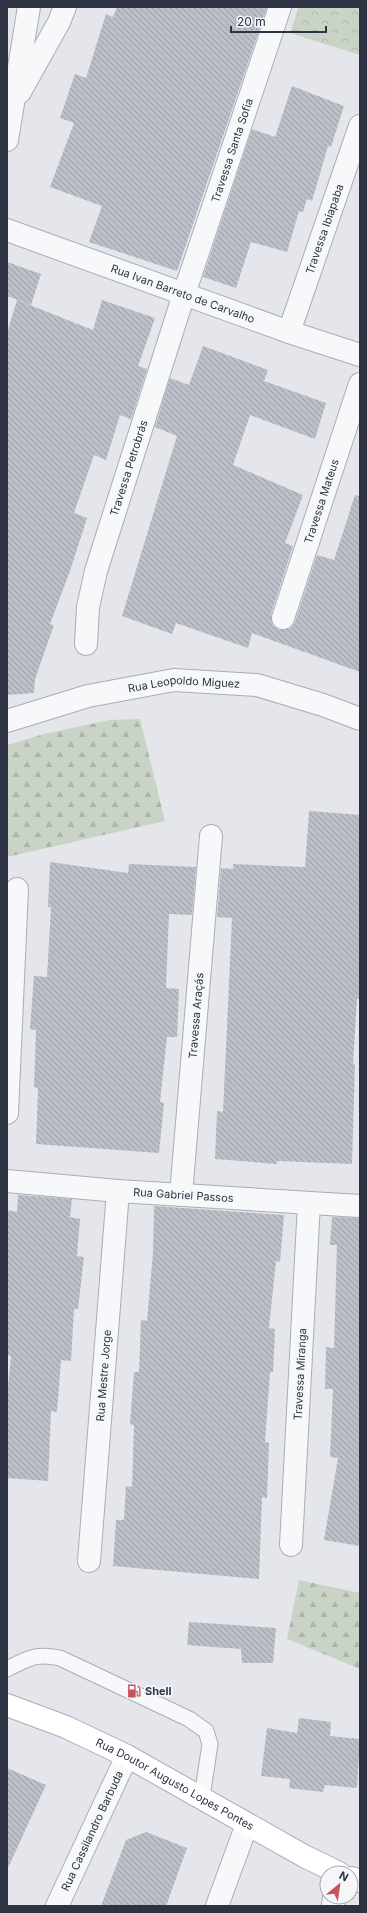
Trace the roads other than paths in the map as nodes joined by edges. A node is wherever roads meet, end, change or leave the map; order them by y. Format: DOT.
graph roads {
  1 [pos="29,7"];
  2 [pos="65,7"];
  3 [pos="280,7"];
  4 [pos="13,106"];
  5 [pos="360,126"];
  6 [pos="7,140"];
  7 [pos="7,230"];
  8 [pos="184,294"];
  9 [pos="289,332"];
  10 [pos="360,355"];
  11 [pos="360,384"];
  12 [pos="283,618"];
  13 [pos="86,644"];
  14 [pos="360,719"];
  15 [pos="7,721"];
  16 [pos="211,836"];
  17 [pos="17,889"];
  18 [pos="7,1113"];
  19 [pos="7,1181"];
  20 [pos="118,1191"];
  21 [pos="181,1195"];
  22 [pos="309,1203"];
  23 [pos="360,1206"];
  24 [pos="291,1545"];
  25 [pos="89,1560"];
  26 [pos="7,1669"];
  27 [pos="7,1705"];
  28 [pos="128,1756"];
  29 [pos="202,1797"];
  30 [pos="247,1824"];
  31 [pos="322,1865"];
  32 [pos="57,1906"];
  33 [pos="217,1906"];
  1 -- 4 [label="street"];
  2 -- 4 [label="street"];
  3 -- 8 [label="street, Travessa Santa Sofia"];
  4 -- 6 [label="street"];
  5 -- 9 [label="street, Travessa Ibiapaba"];
  7 -- 8 [label="street, Rua Ivan Barreto de Carvalho"];
  8 -- 9 [label="street, Rua Ivan Barreto de Carvalho"];
  8 -- 13 [label="street, Travessa Petrobrás"];
  9 -- 10 [label="street, Rua Ivan Barreto de Carvalho"];
  11 -- 12 [label="street, Travessa Mateus"];
  14 -- 15 [label="street, Rua Leopoldo Miguez"];
  16 -- 21 [label="street, Travessa Araçás"];
  17 -- 18 [label="street"];
  19 -- 20 [label="street, Rua Gabriel Passos"];
  20 -- 21 [label="street, Rua Gabriel Passos"];
  20 -- 25 [label="street, Rua Mestre Jorge"];
  21 -- 22 [label="street, Rua Gabriel Passos"];
  22 -- 23 [label="street, Rua Gabriel Passos"];
  22 -- 24 [label="street, Travessa Miranga"];
  26 -- 29 [label="lane"];
  27 -- 28 [label="street, Rua Doutor Augusto Lopes Pontes"];
  28 -- 29 [label="street, Rua Doutor Augusto Lopes Pontes"];
  28 -- 32 [label="street, Rua Cassilandro Barbuda"];
  29 -- 30 [label="street, Rua Doutor Augusto Lopes Pontes"];
  30 -- 31 [label="street, Rua Doutor Augusto Lopes Pontes"];
  30 -- 33 [label="street"];
}
